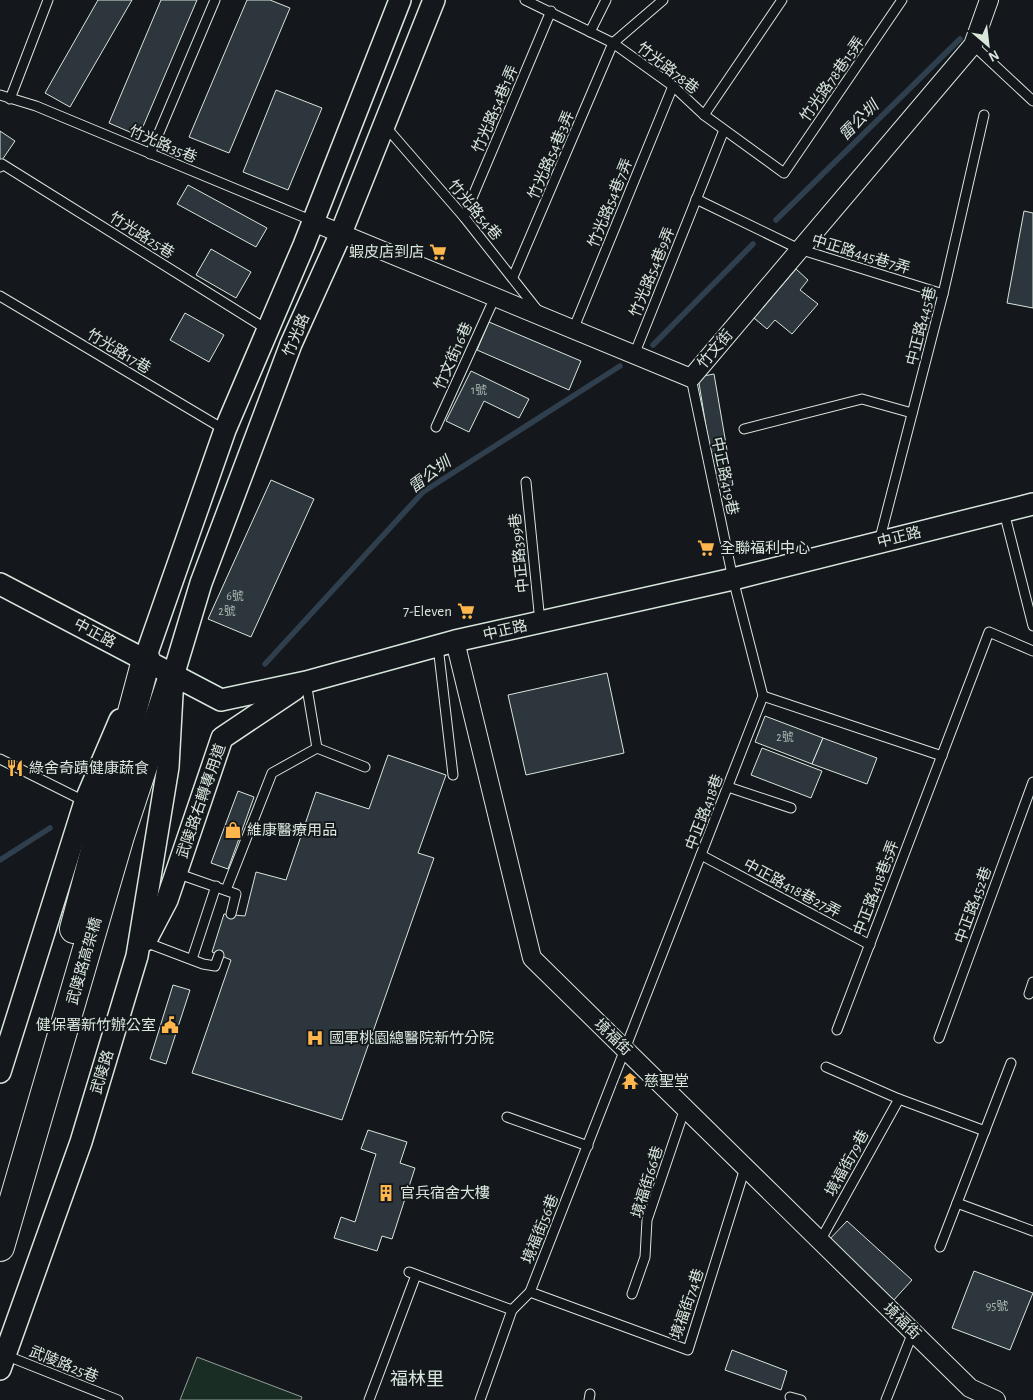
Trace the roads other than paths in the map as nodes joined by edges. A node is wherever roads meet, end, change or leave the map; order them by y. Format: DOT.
graph roads {
  1 [pos="48,0"];
  2 [pos="215,0"];
  3 [pos="400,0"];
  4 [pos="434,0"];
  5 [pos="525,0"];
  6 [pos="606,0"];
  7 [pos="663,0"];
  8 [pos="782,0"];
  9 [pos="902,0"];
  10 [pos="989,0"];
  11 [pos="551,11"];
  12 [pos="590,32"];
  13 [pos="613,43"];
  14 [pos="973,45"];
  15 [pos="673,86"];
  16 [pos="0,95"];
  17 [pos="10,99"];
  18 [pos="1033,101"];
  19 [pos="704,115"];
  20 [pos="984,115"];
  21 [pos="384,124"];
  22 [pos="724,130"];
  23 [pos="150,154"];
  24 [pos="1,166"];
  25 [pos="784,173"];
  26 [pos="696,199"];
  27 [pos="464,217"];
  28 [pos="313,222"];
  29 [pos="341,233"];
  30 [pos="800,249"];
  31 [pos="514,277"];
  32 [pos="943,294"];
  33 [pos="0,296"];
  34 [pos="495,297"];
  35 [pos="542,317"];
  36 [pos="268,330"];
  37 [pos="573,330"];
  38 [pos="634,354"];
  39 [pos="691,378"];
  40 [pos="912,413"];
  41 [pos="436,427"];
  42 [pos="744,429"];
  43 [pos="225,430"];
  44 [pos="526,482"];
  45 [pos="1033,504"];
  46 [pos="1004,511"];
  47 [pos="879,542"];
  48 [pos="733,578"];
  49 [pos="0,584"];
  50 [pos="540,622"];
  51 [pos="1033,626"];
  52 [pos="446,644"];
  53 [pos="1033,651"];
  54 [pos="146,660"];
  55 [pos="174,676"];
  56 [pos="306,682"];
  57 [pos="764,696"];
  58 [pos="317,748"];
  59 [pos="942,756"];
  60 [pos="0,759"];
  61 [pos="366,767"];
  62 [pos="454,775"];
  63 [pos="1033,782"];
  64 [pos="728,787"];
  65 [pos="85,802"];
  66 [pos="791,808"];
  67 [pos="702,855"];
  68 [pos="176,873"];
  69 [pos="216,886"];
  70 [pos="226,890"];
  71 [pos="231,914"];
  72 [pos="870,945"];
  73 [pos="141,949"];
  74 [pos="219,955"];
  75 [pos="192,959"];
  76 [pos="1033,982"];
  77 [pos="1029,994"];
  78 [pos="837,1030"];
  79 [pos="939,1038"];
  80 [pos="626,1050"];
  81 [pos="1011,1063"];
  82 [pos="826,1067"];
  83 [pos="0,1072"];
  84 [pos="898,1099"];
  85 [pos="685,1108"];
  86 [pos="507,1117"];
  87 [pos="985,1131"];
  88 [pos="588,1146"];
  89 [pos="745,1168"];
  90 [pos="0,1188"];
  91 [pos="957,1203"];
  92 [pos="1033,1231"];
  93 [pos="820,1240"];
  94 [pos="0,1247"];
  95 [pos="940,1247"];
  96 [pos="530,1292"];
  97 [pos="632,1294"];
  98 [pos="512,1310"];
  99 [pos="913,1332"];
  100 [pos="1,1359"];
  101 [pos="790,1397"];
  102 [pos="118,1400"];
  103 [pos="369,1400"];
  104 [pos="480,1400"];
  105 [pos="801,1400"];
  106 [pos="886,1400"];
  107 [pos="996,1400"];
  1 -- 17 [label="lane"];
  2 -- 23 [label="lane"];
  3 -- 28 [label="street, 竹光路"];
  4 -- 21 [label="street, 竹光路"];
  5 -- 11 [label="lane, 竹光路78巷"];
  6 -- 12 [label="lane"];
  7 -- 13 [label="lane"];
  8 -- 19 [label="lane"];
  9 -- 25 [label="lane, 竹光路78巷15弄"];
  10 -- 14 [label="street, 竹文街"];
  11 -- 12 [label="lane, 竹光路78巷"];
  11 -- 27 [label="lane, 竹光路54巷1弄"];
  12 -- 13 [label="lane, 竹光路78巷"];
  13 -- 15 [label="lane, 竹光路78巷"];
  13 -- 31 [label="lane, 竹光路54巷3弄"];
  14 -- 18 [label="lane"];
  14 -- 30 [label="street, 竹文街"];
  15 -- 19 [label="lane, 竹光路78巷"];
  15 -- 37 [label="lane, 竹光路54巷7弄"];
  16 -- 17 [label="lane, 竹光路35巷"];
  17 -- 23 [label="lane, 竹光路35巷"];
  19 -- 22 [label="lane, 竹光路78巷"];
  20 -- 32 [label="lane, 中正路445巷"];
  21 -- 27 [label="lane, 竹光路54巷"];
  21 -- 29 [label="street, 竹光路"];
  22 -- 25 [label="lane, 竹光路78巷"];
  22 -- 26 [label="lane, 竹光路54巷9弄"];
  23 -- 28 [label="lane, 竹光路35巷"];
  24 -- 36 [label="lane, 竹光路25巷"];
  26 -- 30 [label="lane"];
  26 -- 38 [label="lane, 竹光路54巷9弄"];
  27 -- 31 [label="lane, 竹光路54巷"];
  28 -- 29 [label="street, 竹文街"];
  28 -- 36 [label="street, 竹光路"];
  29 -- 34 [label="street, 竹文街"];
  29 -- 55 [label="street, 竹光路"];
  30 -- 32 [label="lane, 中正路445巷7弄"];
  30 -- 39 [label="street, 竹文街"];
  31 -- 35 [label="lane, 竹光路54巷"];
  32 -- 40 [label="lane, 中正路445巷"];
  33 -- 43 [label="lane, 竹光路17巷"];
  34 -- 35 [label="street, 竹文街"];
  34 -- 41 [label="lane, 竹文街16巷"];
  35 -- 37 [label="street, 竹文街"];
  36 -- 43 [label="street, 竹光路"];
  37 -- 38 [label="street, 竹文街"];
  38 -- 39 [label="street, 竹文街"];
  39 -- 48 [label="lane, 中正路419巷"];
  40 -- 42 [label="lane"];
  40 -- 47 [label="lane, 中正路445巷"];
  43 -- 54 [label="street, 竹光路"];
  44 -- 50 [label="lane, 中正路399巷"];
  45 -- 46 [label="street, 中正路"];
  46 -- 47 [label="street, 中正路"];
  46 -- 51 [label="lane"];
  47 -- 48 [label="street, 中正路"];
  48 -- 50 [label="street, 中正路"];
  48 -- 57 [label="lane"];
  49 -- 54 [label="street, 中正路"];
  50 -- 52 [label="street, 中正路"];
  52 -- 56 [label="street, 中正路"];
  52 -- 62 [label="lane"];
  52 -- 80 [label="street, 境福街"];
  53 -- 59 [label="lane, 中正路418巷5弄"];
  54 -- 55 [label="street, 中正路"];
  54 -- 65 [label="street"];
  54 -- 90 [label="highway, 武陵路高架橋"];
  55 -- 56 [label="street, 中正路"];
  55 -- 73 [label="street, 武陵路"];
  55 -- 94 [label="highway, 武陵路高架橋"];
  56 -- 58 [label="lane"];
  56 -- 68 [label="street, 武陵路右轉專用道"];
  57 -- 59 [label="lane"];
  57 -- 64 [label="lane, 中正路418巷"];
  58 -- 61 [label="lane"];
  58 -- 70 [label="lane"];
  59 -- 72 [label="lane, 中正路418巷5弄"];
  60 -- 65 [label="lane"];
  63 -- 79 [label="lane, 中正路452巷"];
  64 -- 66 [label="lane"];
  64 -- 67 [label="lane, 中正路418巷"];
  65 -- 83 [label="street"];
  67 -- 72 [label="lane, 中正路418巷27弄"];
  67 -- 80 [label="lane, 中正路418巷"];
  68 -- 69 [label="lane"];
  68 -- 73 [label="street, 武陵路右轉專用道"];
  69 -- 70 [label="lane"];
  69 -- 75 [label="lane"];
  70 -- 71 [label="lane"];
  72 -- 78 [label="lane, 中正路418巷5弄"];
  73 -- 75 [label="lane"];
  73 -- 100 [label="street, 武陵路"];
  74 -- 75 [label="lane"];
  76 -- 77 [label="lane"];
  80 -- 85 [label="street, 境福街"];
  80 -- 88 [label="lane, 境福街56巷"];
  81 -- 87 [label="lane"];
  82 -- 84 [label="lane"];
  84 -- 87 [label="lane"];
  84 -- 93 [label="lane, 境福街79巷"];
  85 -- 89 [label="street, 境福街"];
  85 -- 97 [label="lane, 境福街66巷"];
  86 -- 88 [label="lane"];
  87 -- 91 [label="lane"];
  88 -- 96 [label="lane, 境福街56巷"];
  89 -- 93 [label="street, 境福街"];
  89 -- 96 [label="lane, 境福街74巷"];
  91 -- 92 [label="lane"];
  91 -- 95 [label="lane"];
  93 -- 99 [label="street, 境福街"];
  96 -- 98 [label="lane, 境福街56巷"];
  98 -- 103 [label="lane"];
  98 -- 104 [label="lane"];
  99 -- 106 [label="lane"];
  99 -- 107 [label="street, 境福街"];
  100 -- 102 [label="lane, 武陵路25巷"];
  101 -- 105 [label="lane"];
}
